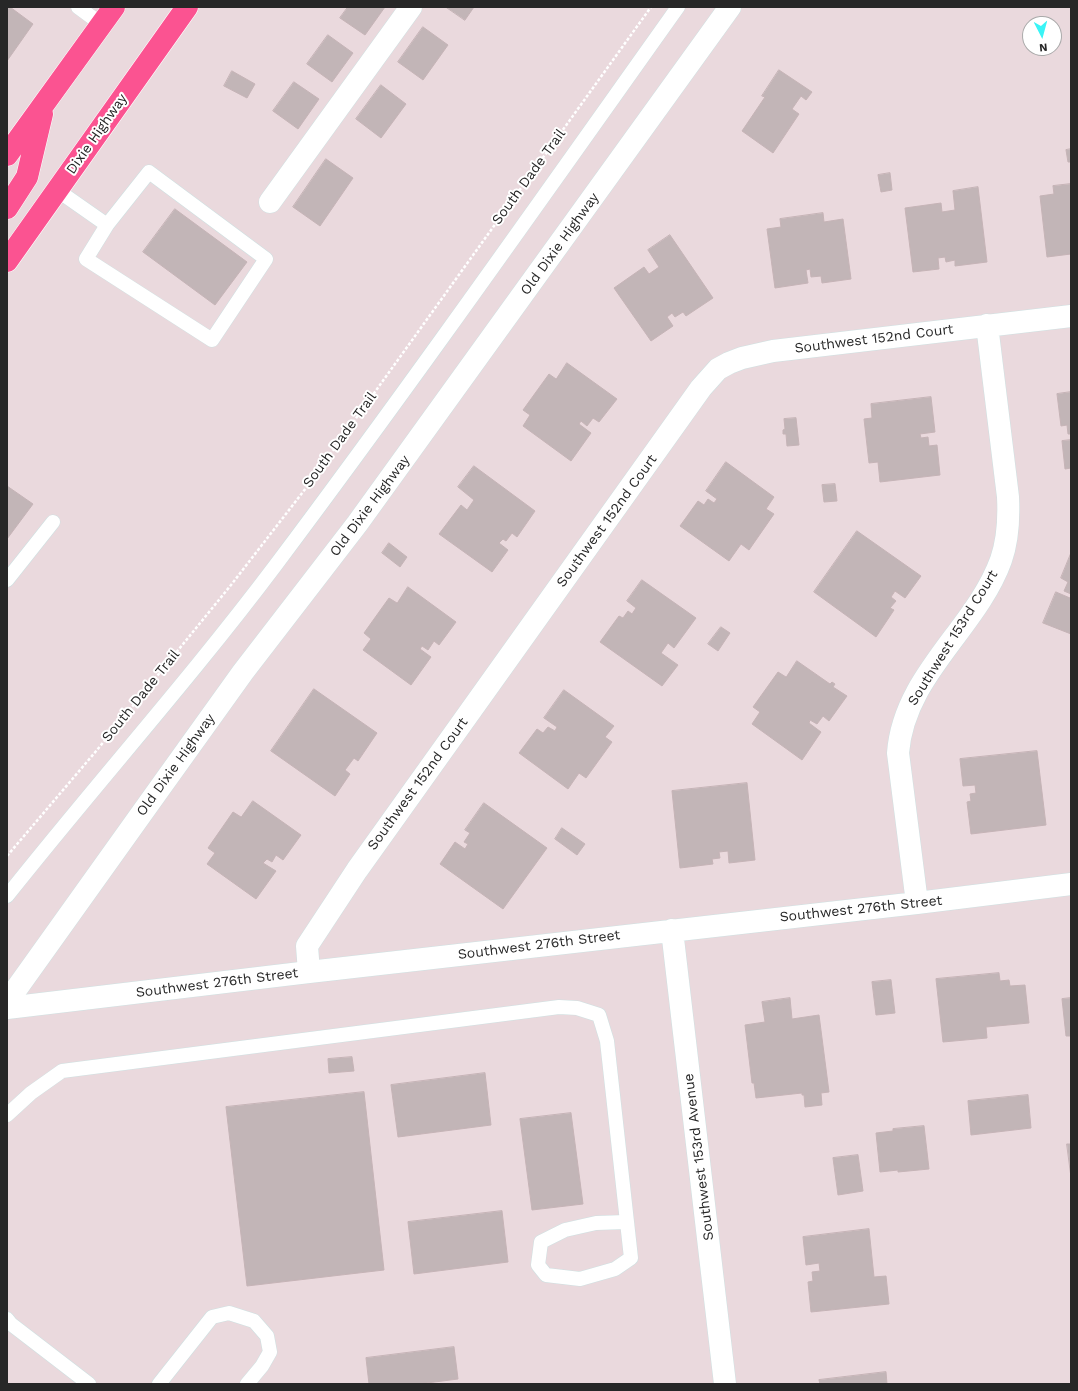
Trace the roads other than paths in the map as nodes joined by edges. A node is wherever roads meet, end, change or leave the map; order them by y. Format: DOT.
graph roads {
  1 [pos="78,7"];
  2 [pos="114,7"];
  3 [pos="187,7"];
  4 [pos="411,7"];
  5 [pos="678,7"];
  6 [pos="730,7"];
  7 [pos="101,24"];
  8 [pos="44,103"];
  9 [pos="8,152"];
  10 [pos="57,190"];
  11 [pos="270,202"];
  12 [pos="7,208"];
  13 [pos="108,225"];
  14 [pos="7,261"];
  15 [pos="1071,316"];
  16 [pos="987,325"];
  17 [pos="53,522"];
  18 [pos="7,580"];
  19 [pos="1071,884"];
  20 [pos="7,896"];
  21 [pos="917,903"];
  22 [pos="672,930"];
  23 [pos="309,972"];
  24 [pos="7,1002"];
  25 [pos="7,1008"];
  26 [pos="7,1115"];
  27 [pos="626,1222"];
  28 [pos="7,1319"];
  29 [pos="89,1384"];
  30 [pos="159,1384"];
  31 [pos="248,1384"];
  32 [pos="725,1384"];
  1 -- 7 [label="lane"];
  2 -- 7 [label="highway"];
  3 -- 10 [label="highway, Dixie Highway"];
  4 -- 11 [label="street"];
  5 -- 20 [label="lane"];
  6 -- 24 [label="street, Old Dixie Highway"];
  7 -- 8 [label="highway"];
  8 -- 9 [label="highway"];
  8 -- 12 [label="highway"];
  10 -- 13 [label="lane"];
  10 -- 14 [label="highway, Dixie Highway"];
  13 -- 13 [label="lane"];
  15 -- 16 [label="street, Southwest 152nd Court"];
  16 -- 21 [label="street, Southwest 153rd Court"];
  16 -- 23 [label="street, Southwest 152nd Court"];
  17 -- 18 [label="lane"];
  19 -- 21 [label="street, Southwest 276th Street"];
  21 -- 22 [label="street, Southwest 276th Street"];
  22 -- 23 [label="street, Southwest 276th Street"];
  22 -- 32 [label="street, Southwest 153rd Avenue"];
  23 -- 25 [label="street, Southwest 276th Street"];
  26 -- 27 [label="lane"];
  27 -- 27 [label="lane"];
  28 -- 29 [label="lane"];
  30 -- 31 [label="lane"];
}
